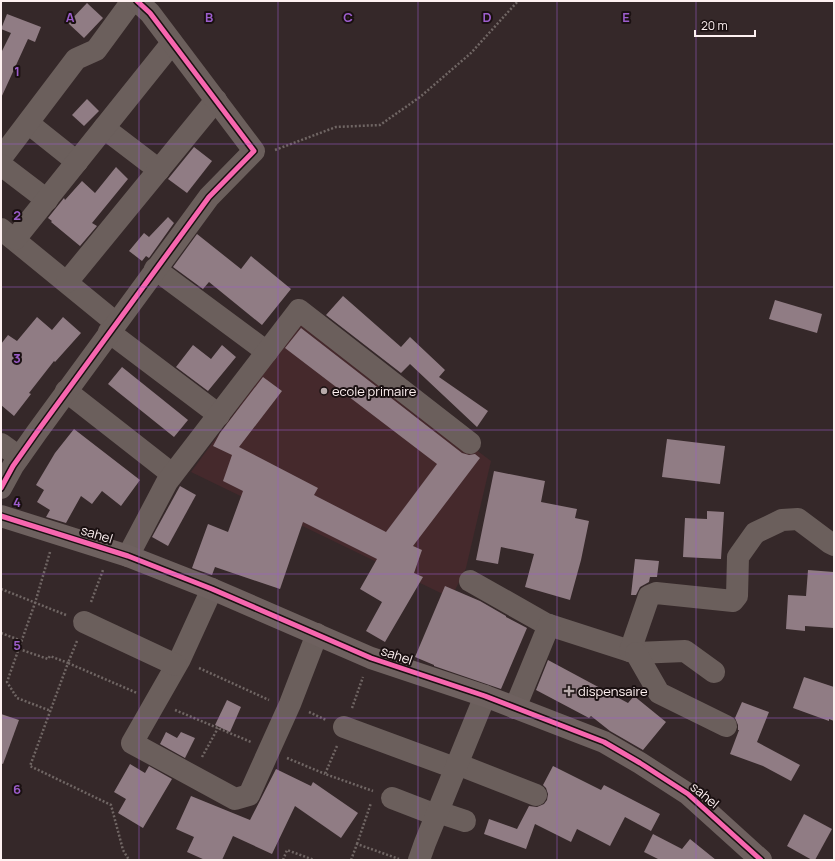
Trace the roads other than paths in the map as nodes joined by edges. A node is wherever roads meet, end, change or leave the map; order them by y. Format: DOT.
graph roads {
  1 [pos="132,1"];
  2 [pos="137,1"];
  3 [pos="172,43"];
  4 [pos="216,100"];
  5 [pos="28,123"];
  6 [pos="104,128"];
  7 [pos="1,158"];
  8 [pos="77,162"];
  9 [pos="1,165"];
  10 [pos="159,170"];
  11 [pos="47,200"];
  12 [pos="8,234"];
  13 [pos="156,269"];
  14 [pos="67,282"];
  15 [pos="113,328"];
  16 [pos="266,352"];
  17 [pos="66,391"];
  18 [pos="218,415"];
  19 [pos="470,443"];
  20 [pos="1,444"];
  21 [pos="19,458"];
  22 [pos="172,474"];
  23 [pos="1,488"];
  24 [pos="1,516"];
  25 [pos="834,545"];
  26 [pos="128,556"];
  27 [pos="470,581"];
  28 [pos="212,589"];
  29 [pos="84,622"];
  30 [pos="549,625"];
  31 [pos="317,634"];
  32 [pos="633,652"];
  33 [pos="178,662"];
  34 [pos="714,672"];
  35 [pos="485,696"];
  36 [pos="515,708"];
  37 [pos="726,726"];
  38 [pos="344,727"];
  39 [pos="456,766"];
  40 [pos="536,795"];
  41 [pos="382,799"];
  42 [pos="437,813"];
  43 [pos="465,821"];
  44 [pos="419,860"];
  45 [pos="761,860"];
  1 -- 5 [label="street"];
  2 -- 3 [label="street"];
  3 -- 4 [label="street"];
  3 -- 6 [label="street"];
  4 -- 10 [label="street"];
  4 -- 13 [label="street"];
  5 -- 7 [label="street"];
  5 -- 8 [label="street"];
  6 -- 8 [label="street"];
  6 -- 10 [label="street"];
  8 -- 11 [label="street"];
  9 -- 11 [label="street"];
  10 -- 14 [label="street"];
  11 -- 12 [label="street"];
  12 -- 14 [label="street"];
  13 -- 15 [label="street"];
  13 -- 16 [label="street"];
  14 -- 15 [label="street"];
  15 -- 17 [label="street"];
  15 -- 18 [label="street"];
  16 -- 18 [label="street"];
  16 -- 19 [label="street"];
  17 -- 21 [label="street"];
  17 -- 22 [label="street"];
  18 -- 22 [label="street"];
  20 -- 21 [label="street"];
  21 -- 23 [label="street"];
  22 -- 26 [label="street"];
  24 -- 26 [label="street, sahel"];
  25 -- 32 [label="street"];
  26 -- 28 [label="street, sahel"];
  27 -- 30 [label="street"];
  28 -- 31 [label="street, sahel"];
  28 -- 33 [label="street"];
  29 -- 33 [label="street"];
  30 -- 32 [label="street"];
  30 -- 36 [label="street"];
  31 -- 33 [label="street"];
  31 -- 35 [label="street, sahel"];
  32 -- 34 [label="street"];
  32 -- 37 [label="street"];
  35 -- 36 [label="street, sahel"];
  35 -- 39 [label="street"];
  36 -- 45 [label="street, sahel"];
  38 -- 39 [label="street"];
  39 -- 40 [label="street"];
  39 -- 42 [label="street"];
  41 -- 42 [label="street"];
  42 -- 43 [label="street"];
  42 -- 44 [label="street"];
}
